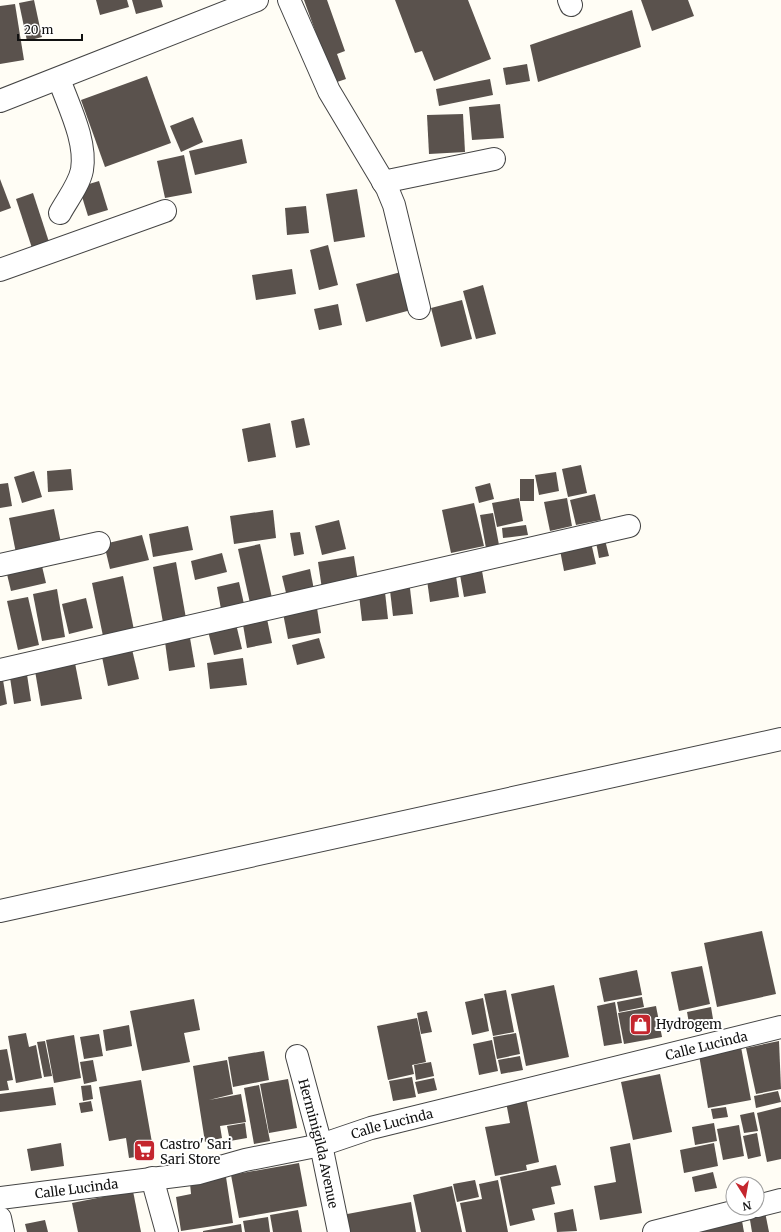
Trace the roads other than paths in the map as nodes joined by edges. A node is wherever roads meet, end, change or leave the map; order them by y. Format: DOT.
graph roads {
  1 [pos="257,0"];
  2 [pos="289,0"];
  3 [pos="58,79"];
  4 [pos="0,101"];
  5 [pos="494,159"];
  6 [pos="383,182"];
  7 [pos="165,211"];
  8 [pos="60,213"];
  9 [pos="0,270"];
  10 [pos="418,308"];
  11 [pos="629,526"];
  12 [pos="99,542"];
  13 [pos="0,565"];
  14 [pos="0,670"];
  15 [pos="781,739"];
  16 [pos="0,911"];
  17 [pos="781,1027"];
  18 [pos="297,1056"];
  19 [pos="321,1145"];
  20 [pos="152,1178"];
  21 [pos="0,1198"];
  22 [pos="781,1200"];
  23 [pos="765,1204"];
  24 [pos="725,1214"];
  25 [pos="0,1218"];
  26 [pos="3,1232"];
  27 [pos="167,1232"];
  28 [pos="339,1232"];
  29 [pos="654,1232"];
  1 -- 3 [label="street"];
  2 -- 6 [label="street"];
  3 -- 4 [label="street"];
  3 -- 8 [label="street"];
  5 -- 6 [label="street"];
  6 -- 10 [label="street"];
  7 -- 9 [label="street"];
  11 -- 14 [label="street"];
  12 -- 13 [label="street"];
  15 -- 16 [label="street"];
  17 -- 19 [label="street, Calle Lucinda"];
  18 -- 19 [label="street, Herminigilda Avenue"];
  19 -- 20 [label="street, Calle Lucinda"];
  19 -- 28 [label="street, Herminigilda Avenue"];
  20 -- 21 [label="street, Calle Lucinda"];
  20 -- 27 [label="street"];
  22 -- 23 [label="street"];
  24 -- 29 [label="street"];
  25 -- 26 [label="street"];
}
